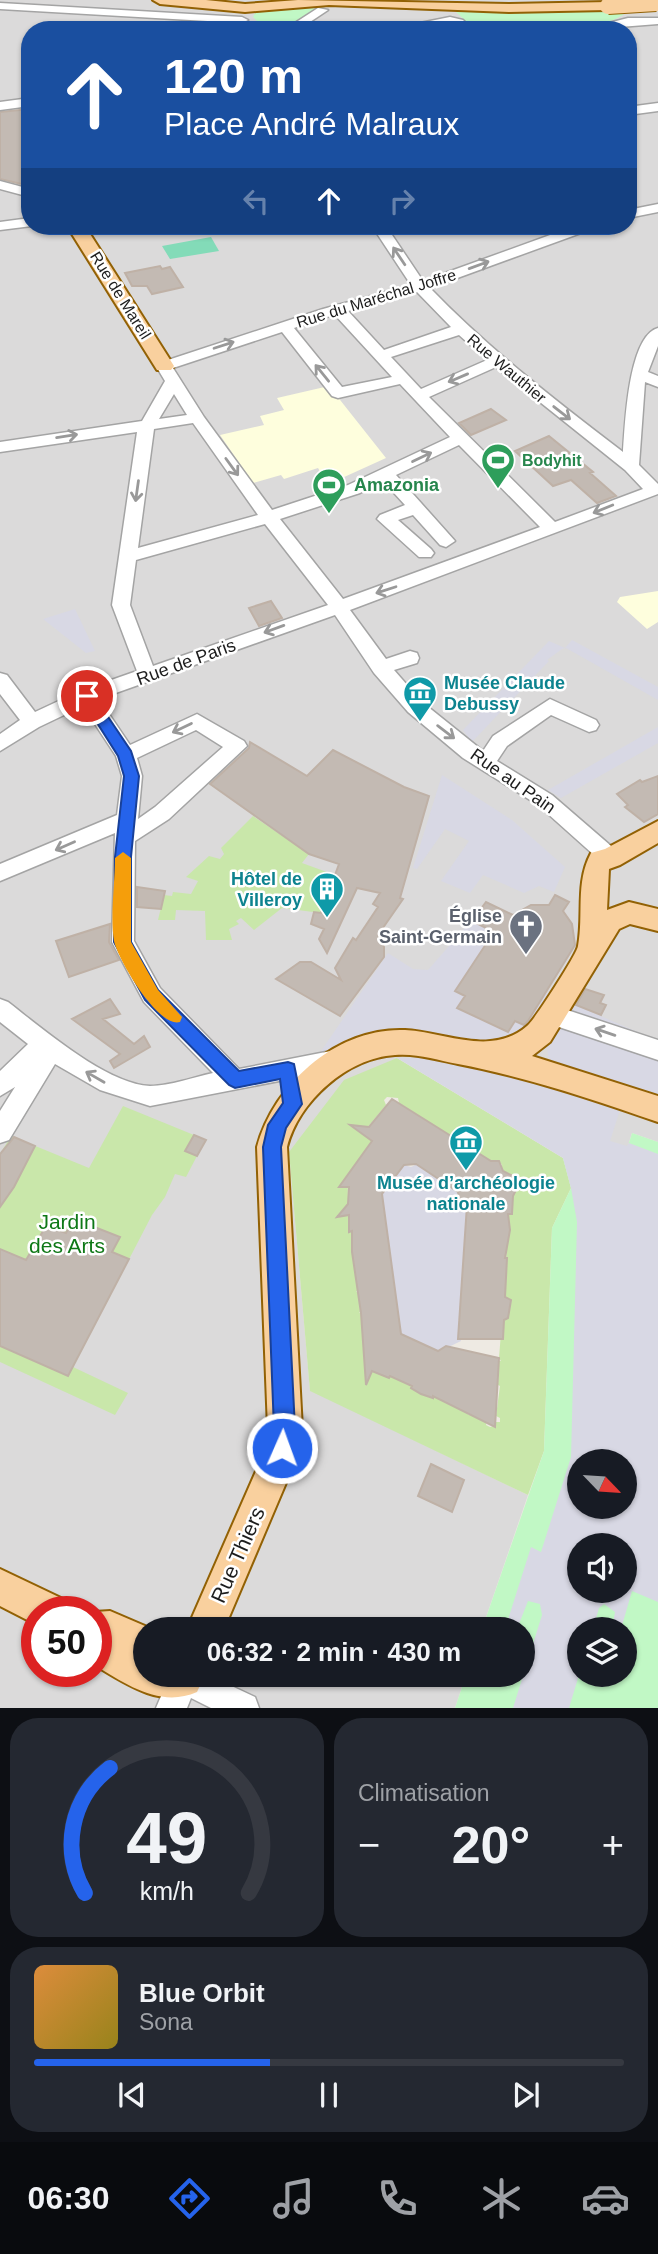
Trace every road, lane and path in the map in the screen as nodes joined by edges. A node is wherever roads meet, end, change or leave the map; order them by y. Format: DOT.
graph roads {
  1 [pos="160,0"];
  2 [pos="305,0"];
  3 [pos="396,0"];
  4 [pos="482,0"];
  5 [pos="629,0"];
  6 [pos="640,0"];
  7 [pos="342,2"];
  8 [pos="503,2"];
  9 [pos="657,3"];
  10 [pos="606,4"];
  11 [pos="0,6"];
  12 [pos="322,10"];
  13 [pos="240,12"];
  14 [pos="304,21"];
  15 [pos="637,21"];
  16 [pos="658,21"];
  17 [pos="637,25"];
  18 [pos="658,28"];
  19 [pos="21,103"];
  20 [pos="0,106"];
  21 [pos="658,107"];
  22 [pos="637,110"];
  23 [pos="0,185"];
  24 [pos="21,191"];
  25 [pos="658,208"];
  26 [pos="637,212"];
  27 [pos="21,223"];
  28 [pos="0,226"];
  29 [pos="82,235"];
  30 [pos="385,235"];
  31 [pos="562,235"];
  32 [pos="420,287"];
  33 [pos="338,309"];
  34 [pos="285,326"];
  35 [pos="460,329"];
  36 [pos="658,333"];
  37 [pos="383,355"];
  38 [pos="497,361"];
  39 [pos="169,373"];
  40 [pos="638,373"];
  41 [pos="403,379"];
  42 [pos="658,382"];
  43 [pos="419,396"];
  44 [pos="197,418"];
  45 [pos="149,424"];
  46 [pos="461,438"];
  47 [pos="0,446"];
  48 [pos="631,466"];
  49 [pos="386,474"];
  50 [pos="416,507"];
  51 [pos="267,517"];
  52 [pos="552,529"];
  53 [pos="446,541"];
  54 [pos="425,553"];
  55 [pos="127,556"];
  56 [pos="481,570"];
  57 [pos="434,574"];
  58 [pos="338,607"];
  59 [pos="410,659"];
  60 [pos="381,668"];
  61 [pos="148,676"];
  62 [pos="0,680"];
  63 [pos="87,696"];
  64 [pos="32,722"];
  65 [pos="589,725"];
  66 [pos="0,744"];
  67 [pos="126,755"];
  68 [pos="486,762"];
  69 [pos="127,828"];
  70 [pos="658,831"];
  71 [pos="607,866"];
  72 [pos="0,873"];
  73 [pos="651,917"];
  74 [pos="592,944"];
  75 [pos="0,1009"];
  76 [pos="546,1024"];
  77 [pos="49,1046"];
  78 [pos="658,1050"];
  79 [pos="478,1054"];
  80 [pos="336,1060"];
  81 [pos="288,1070"];
  82 [pos="550,1073"];
  83 [pos="235,1080"];
  84 [pos="0,1086"];
  85 [pos="293,1104"];
  86 [pos="658,1110"];
  87 [pos="0,1132"];
  88 [pos="0,1587"];
  89 [pos="21,1598"];
  90 [pos="210,1617"];
  91 [pos="112,1631"];
  92 [pos="133,1640"];
  93 [pos="112,1654"];
  94 [pos="133,1667"];
  95 [pos="188,1687"];
  96 [pos="244,1708"];
  1 -- 13 [label="main road"];
  2 -- 7 [label="main road"];
  3 -- 8 [label="main road"];
  4 -- 8 [label="main road"];
  5 -- 15 [label="street"];
  6 -- 10 [label="main road, bridge"];
  7 -- 10 [label="main road"];
  7 -- 13 [label="main road"];
  8 -- 10 [label="main road"];
  9 -- 10 [label="main road, bridge"];
  11 -- 13 [label="street"];
  12 -- 14 [label="street"];
  15 -- 16 [label="street"];
  17 -- 18 [label="street"];
  19 -- 20 [label="street"];
  21 -- 22 [label="street"];
  23 -- 24 [label="street"];
  25 -- 26 [label="street"];
  27 -- 28 [label="street"];
  29 -- 39 [label="main road, Rue de Mareil"];
  32 -- 30 [label="street, Rue Wauthier, one-way"];
  32 -- 31 [label="street, Rue du Maréchal Joffre, one-way"];
  32 -- 33 [label="street, Rue du Maréchal Joffre"];
  32 -- 35 [label="street, Rue Wauthier"];
  33 -- 34 [label="street, Rue du Maréchal Joffre"];
  33 -- 37 [label="street"];
  39 -- 34 [label="street, Rue du Maréchal Joffre, one-way"];
  41 -- 34 [label="street, one-way"];
  35 -- 37 [label="street"];
  35 -- 38 [label="street, Rue Wauthier"];
  36 -- 40 [label="street"];
  37 -- 41 [label="street"];
  38 -- 43 [label="street, one-way"];
  38 -- 48 [label="street, Rue Wauthier, one-way"];
  39 -- 44 [label="street, Rue au Pain"];
  39 -- 45 [label="street"];
  40 -- 42 [label="street"];
  40 -- 48 [label="street"];
  41 -- 43 [label="street"];
  43 -- 46 [label="street"];
  44 -- 45 [label="street"];
  44 -- 51 [label="street, Rue au Pain, one-way"];
  47 -- 45 [label="street, one-way"];
  45 -- 55 [label="street, one-way"];
  49 -- 46 [label="street, one-way"];
  46 -- 52 [label="street"];
  48 -- 52 [label="street, Rue Wauthier, one-way"];
  49 -- 50 [label="street"];
  49 -- 51 [label="street"];
  50 -- 53 [label="street"];
  50 -- 54 [label="street"];
  51 -- 55 [label="street"];
  51 -- 58 [label="street, Rue au Pain"];
  52 -- 57 [label="street"];
  55 -- 61 [label="street"];
  56 -- 57 [label="street"];
  57 -- 58 [label="street, Rue de Paris, one-way"];
  58 -- 60 [label="street, Rue au Pain"];
  58 -- 61 [label="street, Rue de Paris, one-way"];
  59 -- 60 [label="street"];
  60 -- 68 [label="street, Rue au Pain, one-way"];
  61 -- 63 [label="street, Rue de Paris"];
  62 -- 64 [label="street"];
  63 -- 64 [label="street, Rue de Paris"];
  63 -- 67 [label="street"];
  64 -- 66 [label="street, Rue de Paris"];
  65 -- 68 [label="street"];
  67 -- 69 [label="street"];
  69 -- 67 [label="street, one-way"];
  68 -- 71 [label="street, Rue au Pain"];
  69 -- 72 [label="street, one-way"];
  69 -- 83 [label="street"];
  70 -- 71 [label="main road"];
  71 -- 73 [label="main road"];
  71 -- 74 [label="main road"];
  73 -- 74 [label="main road"];
  74 -- 76 [label="main road"];
  75 -- 77 [label="street"];
  78 -- 76 [label="street, one-way"];
  76 -- 79 [label="main road"];
  76 -- 82 [label="main road"];
  83 -- 77 [label="street, one-way"];
  77 -- 84 [label="street"];
  77 -- 87 [label="street"];
  79 -- 80 [label="main road"];
  79 -- 82 [label="main road"];
  80 -- 81 [label="street"];
  80 -- 85 [label="main road"];
  81 -- 83 [label="street"];
  81 -- 85 [label="street"];
  82 -- 86 [label="main road"];
  85 -- 90 [label="main road, Rue Thiers"];
  88 -- 89 [label="main road"];
  91 -- 92 [label="main road"];
  93 -- 94 [label="main road"];
  95 -- 96 [label="street"];
}
